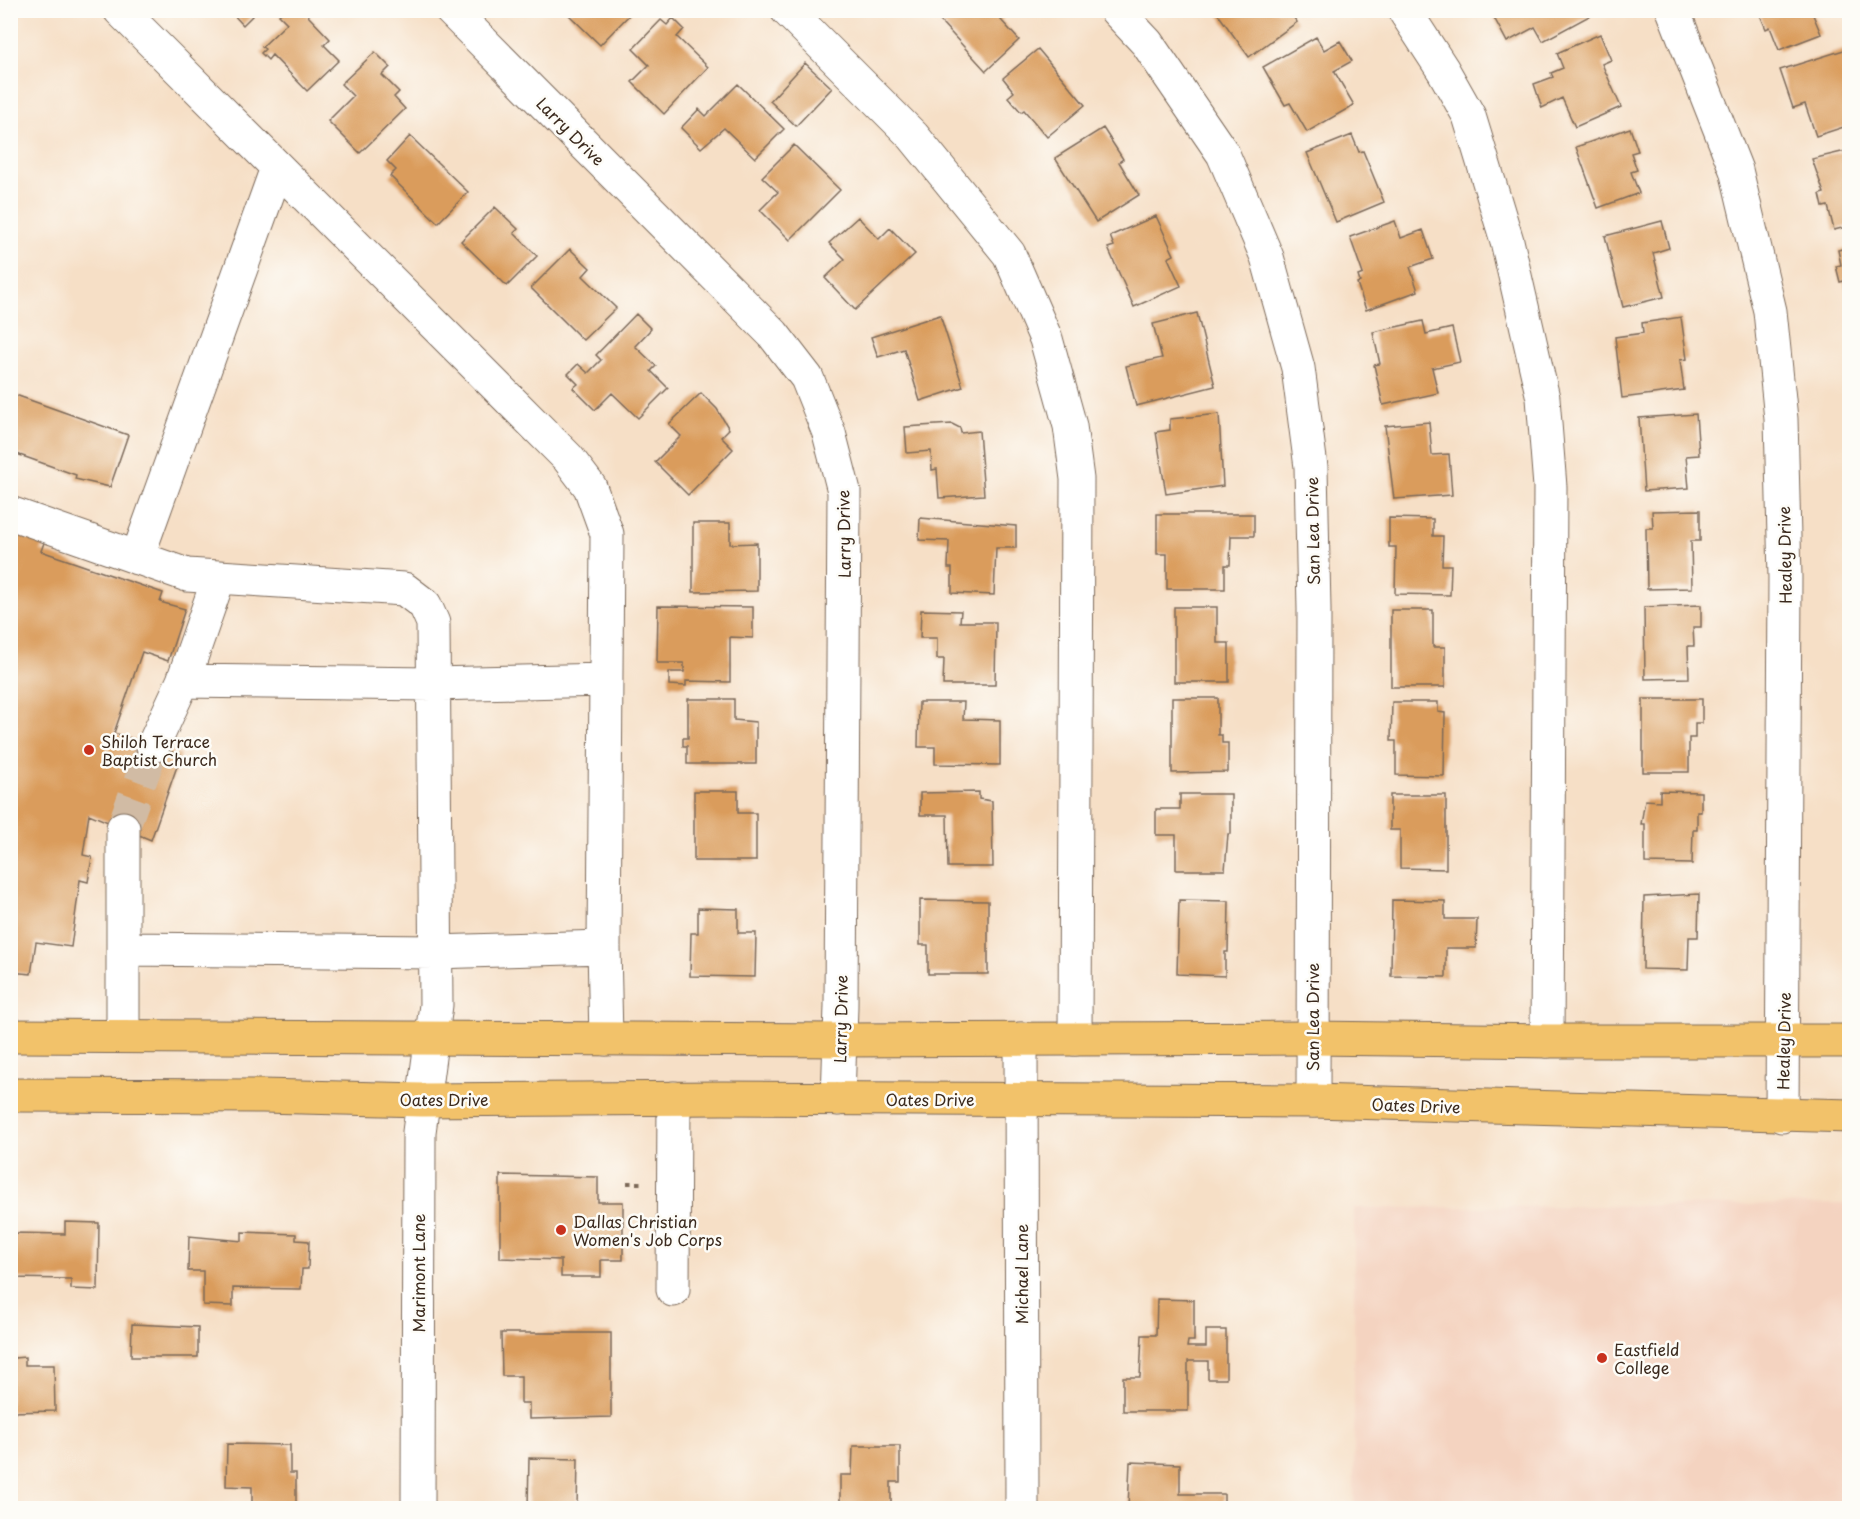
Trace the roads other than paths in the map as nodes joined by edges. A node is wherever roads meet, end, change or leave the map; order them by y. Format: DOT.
graph roads {
  1 [pos="120,10"];
  2 [pos="451,10"];
  3 [pos="787,10"];
  4 [pos="1116,10"];
  5 [pos="1404,10"];
  6 [pos="1673,10"];
  7 [pos="277,168"];
  8 [pos="10,513"];
  9 [pos="137,558"];
  10 [pos="219,577"];
  11 [pos="606,680"];
  12 [pos="183,681"];
  13 [pos="433,684"];
  14 [pos="153,746"];
  15 [pos="123,828"];
  16 [pos="604,947"];
  17 [pos="124,949"];
  18 [pos="435,952"];
  19 [pos="10,1036"];
  20 [pos="123,1036"];
  21 [pos="431,1038"];
  22 [pos="1312,1038"];
  23 [pos="606,1039"];
  24 [pos="1021,1039"];
  25 [pos="1075,1039"];
  26 [pos="840,1040"];
  27 [pos="1547,1041"];
  28 [pos="1783,1041"];
  29 [pos="1850,1041"];
  30 [pos="10,1095"];
  31 [pos="674,1098"];
  32 [pos="838,1099"];
  33 [pos="422,1100"];
  34 [pos="1021,1100"];
  35 [pos="1313,1101"];
  36 [pos="1782,1116"];
  37 [pos="1850,1116"];
  38 [pos="673,1290"];
  39 [pos="418,1509"];
  40 [pos="1022,1509"];
  1 -- 7 [label="street"];
  2 -- 26 [label="street, Larry Drive"];
  3 -- 25 [label="street"];
  4 -- 22 [label="street, San Lea Drive"];
  5 -- 27 [label="street"];
  6 -- 28 [label="street, Healey Drive"];
  7 -- 9 [label="street"];
  7 -- 11 [label="street"];
  8 -- 9 [label="street, Marimont Lane"];
  9 -- 10 [label="street, Marimont Lane"];
  10 -- 12 [label="street"];
  10 -- 13 [label="street, Marimont Lane"];
  11 -- 13 [label="street"];
  11 -- 16 [label="street"];
  12 -- 13 [label="street"];
  12 -- 14 [label="street"];
  13 -- 18 [label="street, Marimont Lane"];
  15 -- 17 [label="street"];
  16 -- 18 [label="street"];
  16 -- 23 [label="street"];
  17 -- 18 [label="street"];
  17 -- 20 [label="street"];
  18 -- 21 [label="street, Marimont Lane"];
  19 -- 20 [label="main road"];
  20 -- 21 [label="main road"];
  21 -- 23 [label="main road"];
  21 -- 33 [label="street, Marimont Lane"];
  22 -- 25 [label="main road"];
  22 -- 27 [label="main road"];
  22 -- 35 [label="street, San Lea Drive"];
  23 -- 26 [label="main road"];
  24 -- 25 [label="main road"];
  24 -- 26 [label="main road"];
  24 -- 34 [label="street, Michael Lane"];
  26 -- 32 [label="street, Larry Drive"];
  27 -- 28 [label="main road"];
  28 -- 29 [label="main road"];
  28 -- 36 [label="street, Healey Drive"];
  30 -- 33 [label="main road, Oates Drive"];
  31 -- 32 [label="main road, Oates Drive"];
  31 -- 33 [label="main road, Oates Drive"];
  31 -- 38 [label="street"];
  32 -- 34 [label="main road, Oates Drive"];
  33 -- 39 [label="street, Marimont Lane"];
  34 -- 35 [label="main road, Oates Drive"];
  34 -- 40 [label="street, Michael Lane"];
  35 -- 36 [label="main road, Oates Drive"];
  36 -- 37 [label="main road, Oates Drive"];
}
